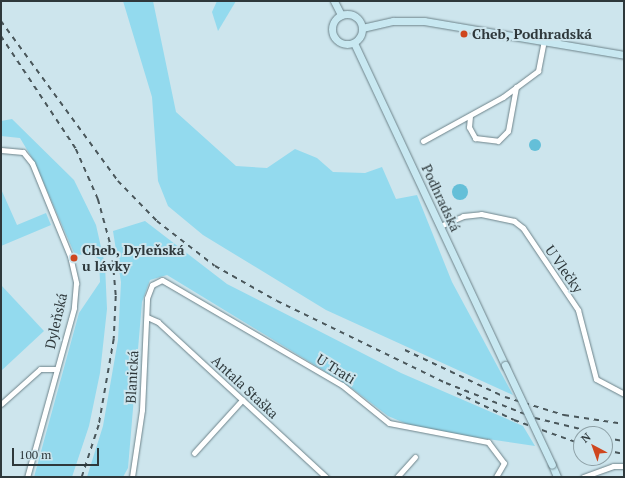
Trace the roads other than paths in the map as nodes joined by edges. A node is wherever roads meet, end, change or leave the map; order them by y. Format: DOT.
graph roads {
  1 [pos="334,1"];
  2 [pos="341,15"];
  3 [pos="362,28"];
  4 [pos="544,42"];
  5 [pos="354,43"];
  6 [pos="624,55"];
  7 [pos="516,87"];
  8 [pos="470,116"];
  9 [pos="423,141"];
  10 [pos="1,150"];
  11 [pos="440,226"];
  12 [pos="156,282"];
  13 [pos="147,317"];
  14 [pos="57,369"];
  15 [pos="624,394"];
  16 [pos="242,400"];
  17 [pos="1,404"];
  18 [pos="194,453"];
  19 [pos="415,457"];
  20 [pos="624,466"];
  21 [pos="26,477"];
  22 [pos="132,477"];
  23 [pos="326,477"];
  24 [pos="397,477"];
  25 [pos="496,477"];
  26 [pos="557,477"];
  27 [pos="583,477"];
  1 -- 2 [label="main road"];
  2 -- 3 [label="main road"];
  2 -- 5 [label="main road"];
  3 -- 4 [label="main road"];
  3 -- 5 [label="main road"];
  4 -- 6 [label="main road"];
  4 -- 7 [label="street"];
  5 -- 11 [label="main road, Podhradská"];
  7 -- 8 [label="street"];
  7 -- 8 [label="street"];
  8 -- 9 [label="street"];
  10 -- 14 [label="street, Dyleňská"];
  11 -- 15 [label="street, U Vlečky"];
  11 -- 26 [label="main road, Podhradská, bridge"];
  12 -- 13 [label="street, Blanická"];
  12 -- 25 [label="street, U Trati"];
  13 -- 16 [label="street, Antala Staška"];
  13 -- 22 [label="street, Blanická"];
  14 -- 17 [label="street"];
  14 -- 21 [label="street, Dyleňská"];
  16 -- 18 [label="street"];
  16 -- 23 [label="street, Antala Staška"];
  19 -- 24 [label="street"];
  20 -- 27 [label="street"];
}
